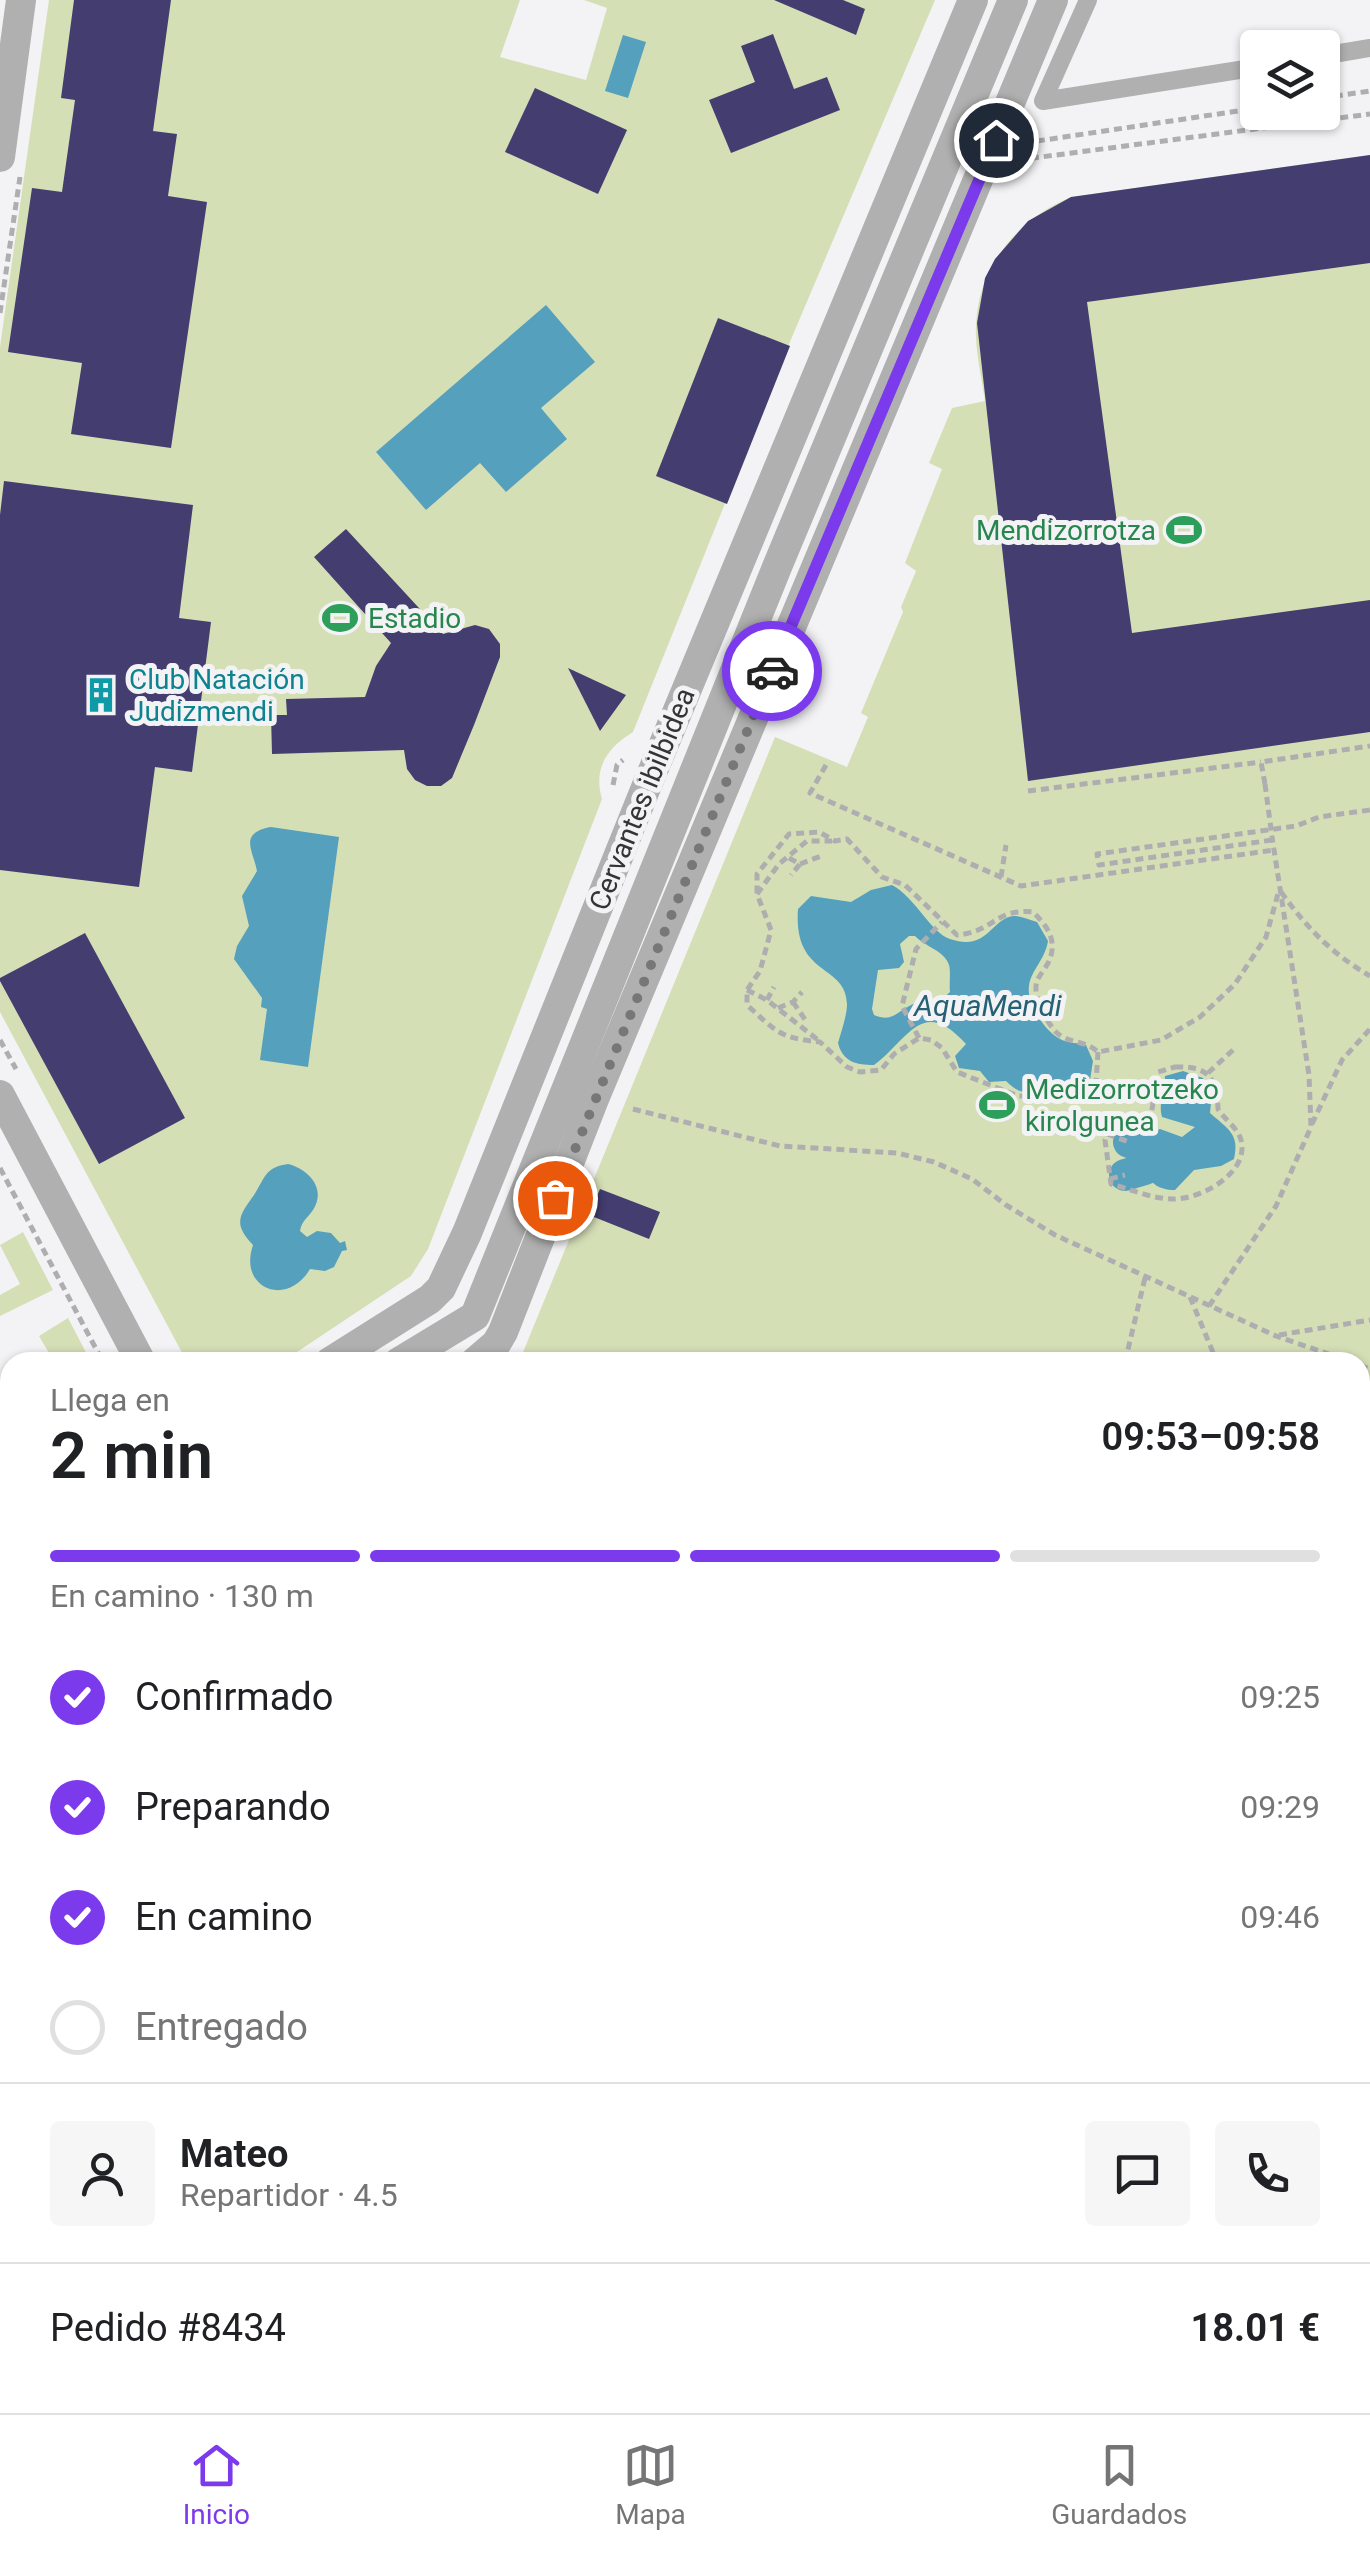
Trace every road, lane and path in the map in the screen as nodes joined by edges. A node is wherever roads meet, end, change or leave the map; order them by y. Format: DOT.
graph roads {
  1 [pos="21,0"];
  2 [pos="973,0"];
  3 [pos="1013,0"];
  4 [pos="1053,0"];
  5 [pos="1088,0"];
  6 [pos="1370,48"];
  7 [pos="1340,53"];
  8 [pos="1240,69"];
  9 [pos="6,77"];
  10 [pos="1370,91"];
  11 [pos="1340,95"];
  12 [pos="1240,111"];
  13 [pos="1370,114"];
  14 [pos="1004,151"];
  15 [pos="0,157"];
  16 [pos="1370,746"];
  17 [pos="1261,762"];
  18 [pos="826,765"];
  19 [pos="1028,791"];
  20 [pos="1370,810"];
  21 [pos="1273,839"];
  22 [pos="835,841"];
  23 [pos="1006,845"];
  24 [pos="1274,850"];
  25 [pos="824,855"];
  26 [pos="788,858"];
  27 [pos="800,864"];
  28 [pos="791,874"];
  29 [pos="1002,877"];
  30 [pos="1279,890"];
  31 [pos="757,894"];
  32 [pos="940,924"];
  33 [pos="1370,976"];
  34 [pos="774,987"];
  35 [pos="748,990"];
  36 [pos="802,992"];
  37 [pos="766,1000"];
  38 [pos="793,1002"];
  39 [pos="778,1008"];
  40 [pos="806,1020"];
  41 [pos="1370,1029"];
  42 [pos="919,1038"];
  43 [pos="820,1042"];
  44 [pos="1233,1050"];
  45 [pos="1098,1052"];
  46 [pos="1208,1074"];
  47 [pos="0,1095"];
  48 [pos="633,1109"];
  49 [pos="1310,1127"];
  50 [pos="1106,1134"];
  51 [pos="1128,1142"];
  52 [pos="0,1168"];
  53 [pos="1125,1175"];
  54 [pos="1110,1178"];
  55 [pos="1145,1278"];
  56 [pos="1190,1297"];
  57 [pos="1209,1306"];
  58 [pos="414,1312"];
  59 [pos="1370,1320"];
  60 [pos="1276,1336"];
  61 [pos="359,1345"];
  62 [pos="97,1352"];
  63 [pos="136,1352"];
  64 [pos="347,1352"];
  65 [pos="378,1352"];
  66 [pos="407,1352"];
  67 [pos="419,1352"];
  68 [pos="487,1352"];
  69 [pos="1127,1352"];
  70 [pos="1213,1352"];
  71 [pos="1323,1352"];
  1 -- 9 [label="street"];
  2 -- 58 [label="street, Cervantes ibilbidea"];
  3 -- 67 [label="street, Cervantes ibilbidea"];
  4 -- 14 [label="street"];
  5 -- 8 [label="lane"];
  6 -- 7 [label="lane"];
  9 -- 15 [label="street"];
  10 -- 11 [label="path"];
  12 -- 14 [label="path"];
  13 -- 14 [label="path"];
  14 -- 68 [label="street"];
  16 -- 17 [label="path"];
  17 -- 19 [label="path"];
  17 -- 21 [label="path, bridge"];
  18 -- 29 [label="path"];
  20 -- 21 [label="path"];
  21 -- 24 [label="path"];
  22 -- 26 [label="path"];
  22 -- 31 [label="path"];
  22 -- 32 [label="path"];
  23 -- 29 [label="path"];
  24 -- 29 [label="path"];
  24 -- 30 [label="path"];
  25 -- 27 [label="path"];
  26 -- 27 [label="path"];
  26 -- 31 [label="path"];
  27 -- 28 [label="path"];
  30 -- 33 [label="path"];
  30 -- 45 [label="path"];
  30 -- 49 [label="path"];
  31 -- 35 [label="path"];
  32 -- 42 [label="path"];
  32 -- 45 [label="path"];
  34 -- 37 [label="path"];
  35 -- 37 [label="path"];
  35 -- 43 [label="path"];
  36 -- 38 [label="path"];
  37 -- 39 [label="path"];
  38 -- 39 [label="path"];
  38 -- 40 [label="path"];
  39 -- 43 [label="path"];
  41 -- 49 [label="path"];
  42 -- 43 [label="path"];
  42 -- 45 [label="path"];
  44 -- 46 [label="path"];
  46 -- 50 [label="path"];
  46 -- 54 [label="path"];
  47 -- 63 [label="street"];
  48 -- 55 [label="path"];
  49 -- 57 [label="path"];
  50 -- 51 [label="path"];
  50 -- 54 [label="path"];
  52 -- 62 [label="path"];
  53 -- 54 [label="path"];
  55 -- 56 [label="path"];
  55 -- 69 [label="path"];
  56 -- 57 [label="path"];
  56 -- 70 [label="path"];
  57 -- 60 [label="path"];
  58 -- 61 [label="street, Cervantes ibilbidea"];
  58 -- 66 [label="street"];
  59 -- 60 [label="path"];
  60 -- 71 [label="path"];
  61 -- 64 [label="street, Cervantes ibilbidea"];
  61 -- 65 [label="street"];
}
